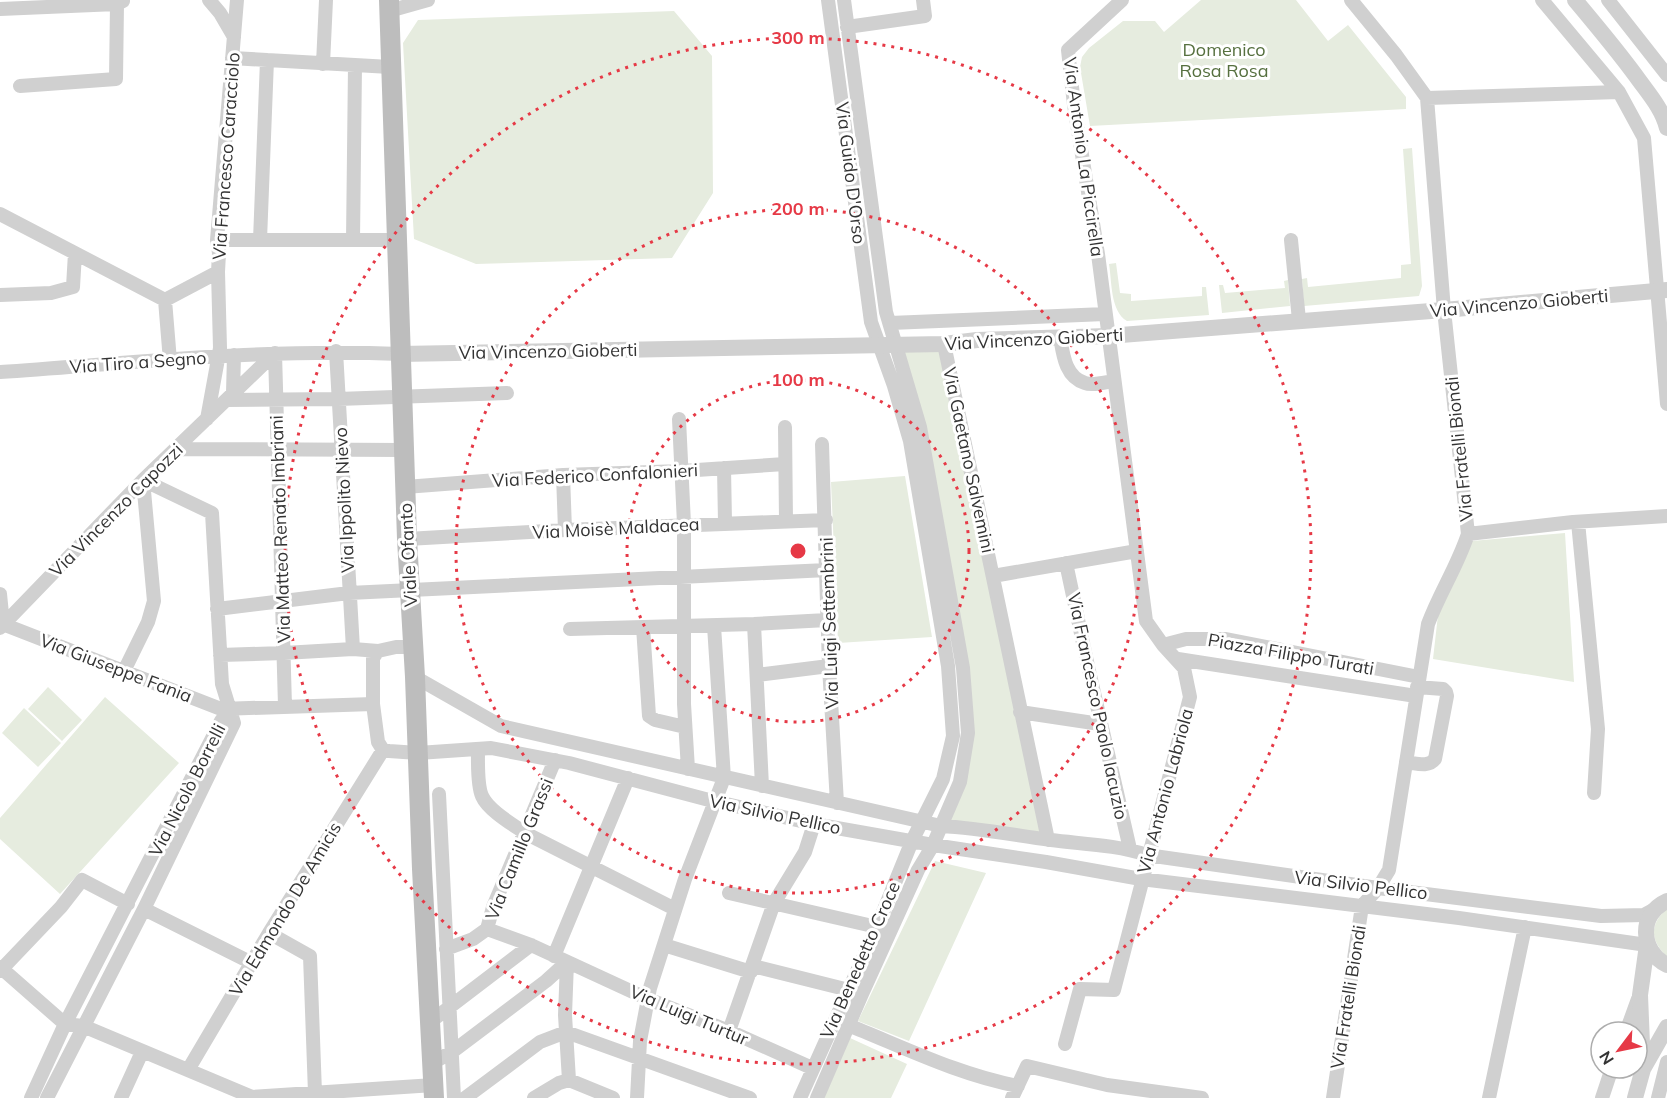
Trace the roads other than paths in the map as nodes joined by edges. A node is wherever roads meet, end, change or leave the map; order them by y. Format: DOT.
graph roads {
  1 [pos="209,0"];
  2 [pos="237,0"];
  3 [pos="326,0"];
  4 [pos="428,0"];
  5 [pos="828,0"];
  6 [pos="844,0"];
  7 [pos="923,0"];
  8 [pos="1122,0"];
  9 [pos="1351,0"];
  10 [pos="1542,0"];
  11 [pos="1575,0"];
  12 [pos="1608,0"];
  13 [pos="121,2"];
  14 [pos="30,3"];
  15 [pos="389,6"];
  16 [pos="0,9"];
  17 [pos="847,27"];
  18 [pos="234,37"];
  19 [pos="232,58"];
  20 [pos="267,60"];
  21 [pos="323,64"];
  22 [pos="355,65"];
  23 [pos="390,68"];
  24 [pos="1667,75"];
  25 [pos="20,86"];
  26 [pos="1619,92"];
  27 [pos="1426,98"];
  28 [pos="1667,128"];
  29 [pos="0,214"];
  30 [pos="217,240"];
  31 [pos="260,240"];
  32 [pos="353,240"];
  33 [pos="397,240"];
  34 [pos="1291,240"];
  35 [pos="75,253"];
  36 [pos="218,272"];
  37 [pos="1662,290"];
  38 [pos="0,295"];
  39 [pos="165,300"];
  40 [pos="1444,310"];
  41 [pos="1106,314"];
  42 [pos="1299,320"];
  43 [pos="890,323"];
  44 [pos="1108,336"];
  45 [pos="1060,337"];
  46 [pos="878,344"];
  47 [pos="896,344"];
  48 [pos="944,344"];
  49 [pos="336,351"];
  50 [pos="275,353"];
  51 [pos="399,354"];
  52 [pos="227,356"];
  53 [pos="170,361"];
  54 [pos="0,372"];
  55 [pos="1114,381"];
  56 [pos="507,393"];
  57 [pos="230,397"];
  58 [pos="402,397"];
  59 [pos="338,399"];
  60 [pos="277,400"];
  61 [pos="1667,404"];
  62 [pos="207,419"];
  63 [pos="679,419"];
  64 [pos="785,427"];
  65 [pos="822,444"];
  66 [pos="175,449"];
  67 [pos="279,450"];
  68 [pos="404,450"];
  69 [pos="341,451"];
  70 [pos="785,464"];
  71 [pos="724,468"];
  72 [pos="682,471"];
  73 [pos="563,475"];
  74 [pos="143,480"];
  75 [pos="405,487"];
  76 [pos="1667,516"];
  77 [pos="826,520"];
  78 [pos="786,521"];
  79 [pos="725,522"];
  80 [pos="1578,522"];
  81 [pos="684,524"];
  82 [pos="565,530"];
  83 [pos="1467,534"];
  84 [pos="407,539"];
  85 [pos="1137,552"];
  86 [pos="936,554"];
  87 [pos="1066,562"];
  88 [pos="827,570"];
  89 [pos="684,576"];
  90 [pos="993,576"];
  91 [pos="948,579"];
  92 [pos="933,581"];
  93 [pos="409,590"];
  94 [pos="350,593"];
  95 [pos="0,594"];
  96 [pos="283,601"];
  97 [pos="217,609"];
  98 [pos="827,620"];
  99 [pos="754,624"];
  100 [pos="1,625"];
  101 [pos="714,626"];
  102 [pos="643,627"];
  103 [pos="684,627"];
  104 [pos="570,629"];
  105 [pos="1163,645"];
  106 [pos="414,647"];
  107 [pos="353,649"];
  108 [pos="378,651"];
  109 [pos="284,653"];
  110 [pos="220,655"];
  111 [pos="1178,659"];
  112 [pos="829,666"];
  113 [pos="123,671"];
  114 [pos="757,675"];
  115 [pos="416,677"];
  116 [pos="1417,686"];
  117 [pos="373,704"];
  118 [pos="285,706"];
  119 [pos="230,709"];
  120 [pos="1020,712"];
  121 [pos="492,720"];
  122 [pos="1100,724"];
  123 [pos="685,727"];
  124 [pos="481,748"];
  125 [pos="383,750"];
  126 [pos="418,753"];
  127 [pos="555,760"];
  128 [pos="1406,762"];
  129 [pos="688,769"];
  130 [pos="628,778"];
  131 [pos="724,778"];
  132 [pos="762,786"];
  133 [pos="1594,793"];
  134 [pos="439,794"];
  135 [pos="716,801"];
  136 [pos="837,803"];
  137 [pos="923,822"];
  138 [pos="814,824"];
  139 [pos="941,826"];
  140 [pos="525,833"];
  141 [pos="1048,840"];
  142 [pos="912,841"];
  143 [pos="1066,842"];
  144 [pos="933,845"];
  145 [pos="1130,849"];
  146 [pos="1147,855"];
  147 [pos="592,866"];
  148 [pos="1069,866"];
  149 [pos="1141,879"];
  150 [pos="1378,888"];
  151 [pos="1667,888"];
  152 [pos="729,893"];
  153 [pos="774,903"];
  154 [pos="128,904"];
  155 [pos="1661,905"];
  156 [pos="1362,906"];
  157 [pos="144,909"];
  158 [pos="675,909"];
  159 [pos="877,927"];
  160 [pos="1525,927"];
  161 [pos="486,929"];
  162 [pos="269,933"];
  163 [pos="531,945"];
  164 [pos="664,945"];
  165 [pos="1647,945"];
  166 [pos="446,949"];
  167 [pos="560,959"];
  168 [pos="252,963"];
  169 [pos="1667,965"];
  170 [pos="1,969"];
  171 [pos="752,969"];
  172 [pos="855,992"];
  173 [pos="1640,995"];
  174 [pos="648,999"];
  175 [pos="450,1006"];
  176 [pos="1631,1020"];
  177 [pos="1641,1020"];
  178 [pos="430,1022"];
  179 [pos="65,1024"];
  180 [pos="848,1025"];
  181 [pos="83,1026"];
  182 [pos="1667,1027"];
  183 [pos="729,1031"];
  184 [pos="566,1032"];
  185 [pos="826,1037"];
  186 [pos="840,1043"];
  187 [pos="1065,1044"];
  188 [pos="142,1052"];
  189 [pos="452,1052"];
  190 [pos="1649,1058"];
  191 [pos="639,1059"];
  192 [pos="1667,1062"];
  193 [pos="432,1063"];
  194 [pos="812,1068"];
  195 [pos="188,1070"];
  196 [pos="569,1080"];
  197 [pos="1608,1080"];
  198 [pos="1640,1080"];
  199 [pos="434,1092"];
  200 [pos="1015,1092"];
  201 [pos="315,1093"];
  202 [pos="31,1098"];
  203 [pos="47,1098"];
  204 [pos="121,1098"];
  205 [pos="252,1098"];
  206 [pos="454,1098"];
  207 [pos="465,1098"];
  208 [pos="534,1098"];
  209 [pos="614,1098"];
  210 [pos="637,1098"];
  211 [pos="750,1098"];
  212 [pos="800,1098"];
  213 [pos="817,1098"];
  214 [pos="1202,1098"];
  215 [pos="1333,1098"];
  216 [pos="1489,1098"];
  217 [pos="1602,1098"];
  218 [pos="1635,1098"];
  219 [pos="1658,1098"];
  1 -- 18 [label="street"];
  2 -- 18 [label="street, Via Francesco Caracciolo"];
  3 -- 21 [label="street"];
  4 -- 15 [label="street, Viale Ofanto"];
  5 -- 46 [label="street, Via Guido D'Orso"];
  6 -- 17 [label="street, Via Guido D'Orso"];
  7 -- 17 [label="street"];
  8 -- 41 [label="street, Via Antonio La Piccirella"];
  9 -- 27 [label="street"];
  10 -- 26 [label="street"];
  11 -- 28 [label="street"];
  12 -- 24 [label="street"];
  13 -- 14 [label="street"];
  13 -- 25 [label="street"];
  14 -- 16 [label="street"];
  15 -- 23 [label="main road, Viale Ofanto"];
  17 -- 43 [label="street, Via Guido D'Orso"];
  18 -- 19 [label="street, Via Francesco Caracciolo"];
  19 -- 20 [label="street"];
  19 -- 30 [label="street, Via Francesco Caracciolo"];
  20 -- 21 [label="street"];
  20 -- 31 [label="street"];
  21 -- 22 [label="street"];
  22 -- 23 [label="street"];
  22 -- 32 [label="street"];
  23 -- 33 [label="main road, Viale Ofanto"];
  26 -- 27 [label="street"];
  26 -- 37 [label="street"];
  27 -- 40 [label="street, Via Fratelli Biondi"];
  29 -- 35 [label="street"];
  30 -- 31 [label="street"];
  30 -- 36 [label="street, Via Francesco Caracciolo"];
  31 -- 32 [label="street"];
  32 -- 33 [label="street"];
  33 -- 51 [label="main road, Viale Ofanto"];
  34 -- 42 [label="street"];
  35 -- 38 [label="street"];
  35 -- 39 [label="street"];
  36 -- 39 [label="street"];
  36 -- 52 [label="street, Via Francesco Caracciolo"];
  37 -- 40 [label="street, Via Vincenzo Gioberti"];
  37 -- 61 [label="street"];
  39 -- 53 [label="street"];
  40 -- 42 [label="street, Via Vincenzo Gioberti"];
  40 -- 83 [label="street, Via Fratelli Biondi"];
  41 -- 43 [label="street, Via Vincenzo Gioberti"];
  41 -- 44 [label="street, Via Antonio La Piccirella"];
  42 -- 44 [label="street, Via Vincenzo Gioberti"];
  43 -- 47 [label="street, Via Guido D'Orso"];
  44 -- 45 [label="street, Via Vincenzo Gioberti"];
  44 -- 55 [label="street, Via Antonio Labriola"];
  45 -- 48 [label="street, Via Vincenzo Gioberti"];
  45 -- 55 [label="street"];
  46 -- 47 [label="street, Via Vincenzo Gioberti"];
  46 -- 51 [label="street, Via Vincenzo Gioberti"];
  46 -- 86 [label="street"];
  47 -- 48 [label="street, Via Vincenzo Gioberti"];
  47 -- 86 [label="street"];
  48 -- 90 [label="street, Via Gaetano Salvemini"];
  49 -- 50 [label="street, Via Tiro a Segno"];
  49 -- 51 [label="street, Via Tiro a Segno"];
  49 -- 59 [label="street, Via Ippolito Nievo"];
  50 -- 52 [label="street, Via Tiro a Segno"];
  50 -- 57 [label="street, Via Vincenzo Capozzi"];
  50 -- 60 [label="street, Via Matteo Renato Imbriani"];
  51 -- 58 [label="main road, Viale Ofanto"];
  52 -- 53 [label="street, Via Tiro a Segno"];
  52 -- 57 [label="street"];
  52 -- 62 [label="street, Via Francesco Caracciolo"];
  53 -- 54 [label="street, Via Tiro a Segno"];
  55 -- 85 [label="street, Via Antonio Labriola"];
  56 -- 58 [label="street"];
  57 -- 60 [label="street"];
  57 -- 62 [label="street, Via Vincenzo Capozzi"];
  58 -- 59 [label="street"];
  58 -- 68 [label="main road, Viale Ofanto"];
  59 -- 60 [label="street"];
  59 -- 69 [label="street, Via Ippolito Nievo"];
  60 -- 67 [label="street, Via Matteo Renato Imbriani"];
  62 -- 66 [label="street, Via Vincenzo Capozzi"];
  63 -- 72 [label="street"];
  64 -- 70 [label="street"];
  65 -- 77 [label="street, Via Luigi Settembrini"];
  66 -- 67 [label="street"];
  66 -- 74 [label="street, Via Vincenzo Capozzi"];
  67 -- 69 [label="street"];
  67 -- 96 [label="street, Via Matteo Renato Imbriani"];
  68 -- 69 [label="street"];
  68 -- 75 [label="main road, Viale Ofanto"];
  69 -- 94 [label="street, Via Ippolito Nievo"];
  70 -- 71 [label="street, Via Federico Confalonieri"];
  70 -- 78 [label="street"];
  71 -- 72 [label="street, Via Federico Confalonieri"];
  71 -- 79 [label="street"];
  72 -- 73 [label="street, Via Federico Confalonieri"];
  72 -- 81 [label="street"];
  73 -- 75 [label="street, Via Federico Confalonieri"];
  73 -- 82 [label="street"];
  74 -- 97 [label="street"];
  74 -- 100 [label="street, Via Vincenzo Capozzi"];
  74 -- 113 [label="street"];
  75 -- 84 [label="main road, Viale Ofanto"];
  76 -- 80 [label="street"];
  77 -- 78 [label="street, Via Moisè Maldacea"];
  77 -- 88 [label="street, Via Luigi Settembrini"];
  78 -- 79 [label="street, Via Moisè Maldacea"];
  79 -- 81 [label="street, Via Moisè Maldacea"];
  80 -- 83 [label="street"];
  80 -- 133 [label="street"];
  81 -- 82 [label="street, Via Moisè Maldacea"];
  81 -- 89 [label="street"];
  82 -- 84 [label="street, Via Moisè Maldacea"];
  83 -- 116 [label="street, Via Fratelli Biondi"];
  84 -- 93 [label="main road, Viale Ofanto"];
  85 -- 87 [label="street, Via Gaetano Salvemini"];
  85 -- 105 [label="street, Via Antonio Labriola"];
  86 -- 91 [label="street"];
  86 -- 92 [label="street"];
  87 -- 90 [label="street, Via Gaetano Salvemini"];
  87 -- 122 [label="street, Via Francesco Paolo Iacuzio"];
  88 -- 89 [label="street"];
  88 -- 98 [label="street, Via Luigi Settembrini"];
  89 -- 93 [label="street"];
  89 -- 103 [label="street"];
  90 -- 120 [label="street, Via Gaetano Salvemini"];
  91 -- 92 [label="street"];
  91 -- 139 [label="street"];
  92 -- 137 [label="street"];
  93 -- 94 [label="street"];
  93 -- 106 [label="main road, Viale Ofanto"];
  94 -- 96 [label="street"];
  94 -- 107 [label="street, Via Ippolito Nievo"];
  95 -- 100 [label="street"];
  96 -- 97 [label="street"];
  96 -- 109 [label="street, Via Matteo Renato Imbriani"];
  97 -- 110 [label="street"];
  98 -- 99 [label="street"];
  98 -- 112 [label="street, Via Luigi Settembrini"];
  99 -- 101 [label="street"];
  99 -- 114 [label="street, Via Silvio Pellico"];
  100 -- 113 [label="street, Via Giuseppe Fania"];
  101 -- 103 [label="street"];
  101 -- 131 [label="street"];
  102 -- 103 [label="street"];
  102 -- 104 [label="street"];
  102 -- 123 [label="street"];
  103 -- 123 [label="street"];
  105 -- 111 [label="street, Via Antonio Labriola"];
  105 -- 116 [label="street, Piazza Filippo Turati"];
  106 -- 108 [label="street"];
  106 -- 115 [label="main road, Viale Ofanto"];
  107 -- 108 [label="street"];
  107 -- 109 [label="street"];
  108 -- 117 [label="street"];
  109 -- 110 [label="street"];
  109 -- 118 [label="street, Via Matteo Renato Imbriani"];
  110 -- 119 [label="street"];
  111 -- 116 [label="street, Piazza Filippo Turati"];
  111 -- 146 [label="street, Via Antonio Labriola"];
  112 -- 114 [label="street"];
  112 -- 136 [label="street, Via Luigi Settembrini"];
  113 -- 119 [label="street, Via Giuseppe Fania"];
  114 -- 132 [label="street, Via Silvio Pellico"];
  115 -- 121 [label="street, Via Silvio Pellico"];
  115 -- 126 [label="main road, Viale Ofanto"];
  116 -- 128 [label="street, Via Fratelli Biondi"];
  116 -- 128 [label="street"];
  117 -- 118 [label="street, Via Giuseppe Fania"];
  117 -- 125 [label="street"];
  118 -- 119 [label="street, Via Giuseppe Fania"];
  119 -- 154 [label="street, Via Nicolò Borrelli"];
  119 -- 157 [label="street, Via Nicolò Borrelli"];
  120 -- 122 [label="street"];
  120 -- 141 [label="street, Via Gaetano Salvemini"];
  121 -- 124 [label="street"];
  121 -- 129 [label="street, Via Silvio Pellico"];
  122 -- 145 [label="street, Via Francesco Paolo Iacuzio"];
  123 -- 129 [label="street"];
  124 -- 126 [label="street, Via Silvio Pellico"];
  124 -- 127 [label="street, Via Silvio Pellico"];
  124 -- 140 [label="street"];
  125 -- 126 [label="street, Via Silvio Pellico"];
  125 -- 162 [label="street, Via Edmondo De Amicis"];
  126 -- 178 [label="main road, Viale Ofanto"];
  127 -- 130 [label="street, Via Silvio Pellico"];
  127 -- 140 [label="street, Via Camillo Grassi"];
  128 -- 150 [label="street, Via Fratelli Biondi"];
  129 -- 131 [label="street, Via Silvio Pellico"];
  130 -- 135 [label="street, Via Silvio Pellico"];
  130 -- 147 [label="street"];
  131 -- 132 [label="street, Via Silvio Pellico"];
  131 -- 135 [label="street"];
  132 -- 136 [label="street, Via Silvio Pellico"];
  134 -- 166 [label="street"];
  135 -- 138 [label="street, Via Silvio Pellico"];
  135 -- 158 [label="street"];
  136 -- 137 [label="street, Via Silvio Pellico"];
  137 -- 139 [label="street, Via Silvio Pellico"];
  137 -- 142 [label="street, Via Benedetto Croce"];
  138 -- 142 [label="street, Via Silvio Pellico"];
  138 -- 153 [label="street"];
  139 -- 141 [label="street, Via Silvio Pellico"];
  139 -- 144 [label="street, Via Benedetto Croce"];
  140 -- 147 [label="street"];
  140 -- 161 [label="street, Via Camillo Grassi"];
  141 -- 143 [label="street, Via Silvio Pellico"];
  142 -- 144 [label="street, Via Silvio Pellico"];
  142 -- 159 [label="street, Via Benedetto Croce"];
  143 -- 145 [label="street, Via Silvio Pellico"];
  143 -- 148 [label="street"];
  144 -- 148 [label="street, Via Silvio Pellico"];
  144 -- 172 [label="street, Via Benedetto Croce"];
  145 -- 146 [label="street, Via Silvio Pellico"];
  146 -- 149 [label="street, Via Antonio Labriola"];
  146 -- 150 [label="street, Via Silvio Pellico"];
  147 -- 158 [label="street"];
  147 -- 167 [label="street"];
  148 -- 149 [label="street, Via Silvio Pellico"];
  149 -- 156 [label="street, Via Silvio Pellico"];
  149 -- 187 [label="street, Via Antonio Labriola"];
  150 -- 155 [label="street, Via Silvio Pellico"];
  150 -- 156 [label="street, Via Fratelli Biondi"];
  151 -- 155 [label="street"];
  152 -- 153 [label="street"];
  153 -- 159 [label="street"];
  153 -- 171 [label="street"];
  154 -- 170 [label="street"];
  154 -- 179 [label="street, Via Nicolò Borrelli"];
  155 -- 165 [label="street"];
  156 -- 160 [label="street, Via Silvio Pellico"];
  156 -- 215 [label="street, Via Fratelli Biondi"];
  157 -- 168 [label="street"];
  157 -- 181 [label="street, Via Nicolò Borrelli"];
  158 -- 164 [label="street"];
  159 -- 172 [label="street, Via Benedetto Croce"];
  160 -- 165 [label="street, Via Silvio Pellico"];
  160 -- 216 [label="street"];
  161 -- 163 [label="street, Via Luigi Turtur"];
  161 -- 166 [label="street, Via Camillo Grassi"];
  162 -- 168 [label="street, Via Edmondo De Amicis"];
  162 -- 201 [label="street"];
  163 -- 167 [label="street, Via Luigi Turtur"];
  163 -- 175 [label="street"];
  164 -- 171 [label="street"];
  164 -- 174 [label="street"];
  165 -- 169 [label="street"];
  165 -- 173 [label="street"];
  166 -- 175 [label="street"];
  167 -- 174 [label="street, Via Luigi Turtur"];
  167 -- 184 [label="street"];
  167 -- 189 [label="street"];
  168 -- 195 [label="street, Via Edmondo De Amicis"];
  170 -- 179 [label="street"];
  171 -- 172 [label="street"];
  171 -- 183 [label="street"];
  172 -- 180 [label="street, Via Benedetto Croce"];
  172 -- 185 [label="street, Via Benedetto Croce"];
  173 -- 176 [label="street"];
  173 -- 177 [label="street"];
  174 -- 183 [label="street, Via Luigi Turtur"];
  174 -- 191 [label="street"];
  175 -- 178 [label="street"];
  175 -- 189 [label="street"];
  178 -- 193 [label="main road, Viale Ofanto"];
  179 -- 181 [label="street"];
  179 -- 202 [label="street, Via Nicolò Borrelli"];
  180 -- 186 [label="street, Via Benedetto Croce"];
  180 -- 200 [label="street"];
  181 -- 188 [label="street"];
  181 -- 203 [label="street, Via Nicolò Borrelli"];
  182 -- 190 [label="street"];
  183 -- 194 [label="street, Via Luigi Turtur"];
  184 -- 191 [label="street"];
  184 -- 196 [label="street"];
  184 -- 207 [label="street"];
  185 -- 186 [label="street"];
  185 -- 194 [label="street, Via Benedetto Croce"];
  186 -- 213 [label="street, Via Benedetto Croce"];
  188 -- 195 [label="street"];
  188 -- 204 [label="street"];
  189 -- 193 [label="street"];
  189 -- 206 [label="street"];
  191 -- 210 [label="street"];
  191 -- 211 [label="street"];
  192 -- 219 [label="street"];
  193 -- 199 [label="main road, Viale Ofanto"];
  194 -- 212 [label="street, Via Benedetto Croce"];
  195 -- 205 [label="street"];
  196 -- 208 [label="street"];
  196 -- 209 [label="street"];
  197 -- 217 [label="street"];
  198 -- 218 [label="street"];
  199 -- 201 [label="street"];
  200 -- 214 [label="street"];
  201 -- 205 [label="street"];
}
